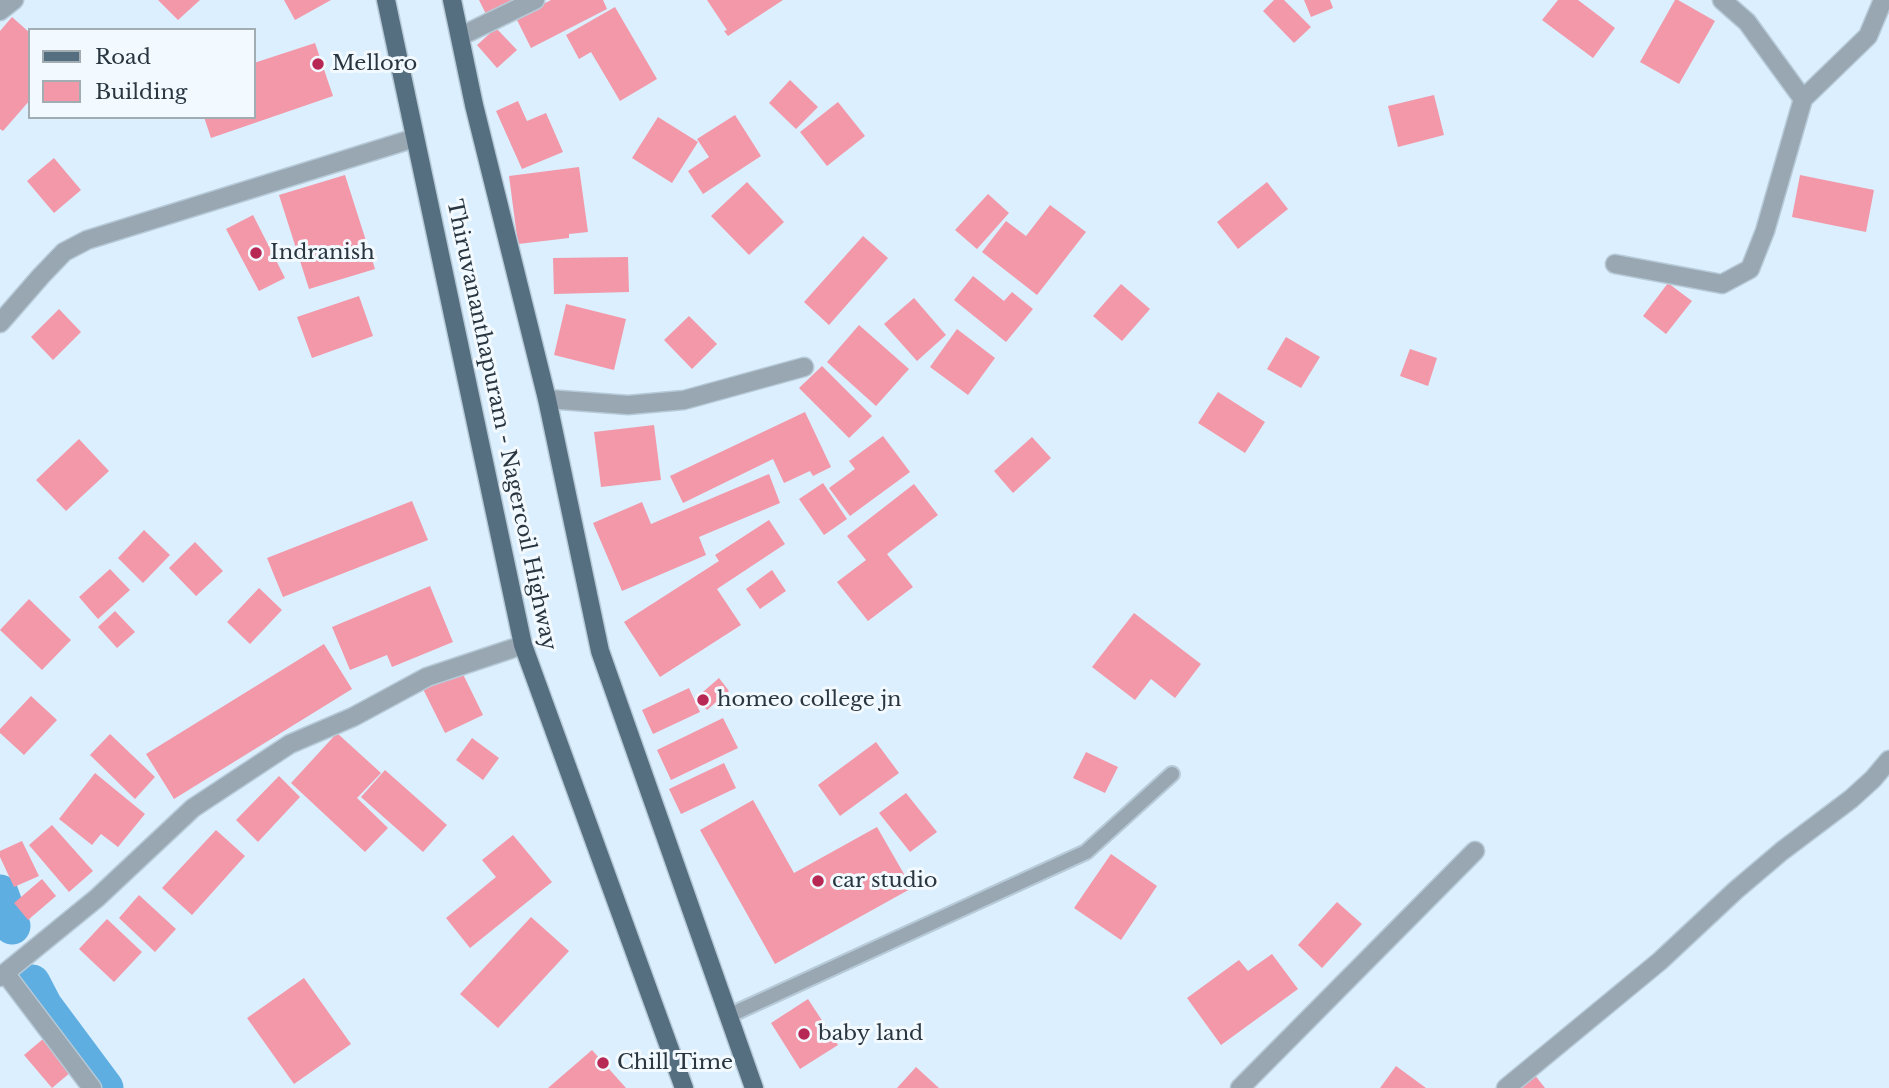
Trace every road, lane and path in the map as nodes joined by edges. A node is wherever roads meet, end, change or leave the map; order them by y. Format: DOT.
graph roads {
  1 [pos="14,0"];
  2 [pos="386,0"];
  3 [pos="452,0"];
  4 [pos="535,0"];
  5 [pos="1722,0"];
  6 [pos="1883,0"];
  7 [pos="0,11"];
  8 [pos="461,36"];
  9 [pos="1803,99"];
  10 [pos="415,138"];
  11 [pos="1615,264"];
  12 [pos="0,323"];
  13 [pos="804,367"];
  14 [pos="547,398"];
  15 [pos="523,645"];
  16 [pos="1889,761"];
  17 [pos="1172,774"];
  18 [pos="1475,851"];
  19 [pos="2,975"];
  20 [pos="729,1016"];
  21 [pos="92,1088"];
  22 [pos="684,1088"];
  23 [pos="754,1088"];
  24 [pos="1240,1088"];
  25 [pos="1506,1088"];
  1 -- 7 [label="street"];
  2 -- 10 [label="main road, Thiruvananthapuram - Nagercoil Highway"];
  3 -- 8 [label="main road, Thiruvananthapuram - Nagercoil Highway"];
  4 -- 8 [label="street"];
  5 -- 9 [label="street"];
  6 -- 9 [label="street"];
  8 -- 14 [label="main road, Thiruvananthapuram - Nagercoil Highway"];
  9 -- 11 [label="street"];
  10 -- 12 [label="street"];
  10 -- 15 [label="main road, Thiruvananthapuram - Nagercoil Highway"];
  13 -- 14 [label="street"];
  14 -- 20 [label="main road, Thiruvananthapuram - Nagercoil Highway"];
  15 -- 19 [label="street"];
  15 -- 22 [label="main road, Thiruvananthapuram - Nagercoil Highway"];
  16 -- 25 [label="street"];
  17 -- 20 [label="lane"];
  18 -- 24 [label="street"];
  19 -- 21 [label="street"];
  20 -- 23 [label="main road, Thiruvananthapuram - Nagercoil Highway"];
}
